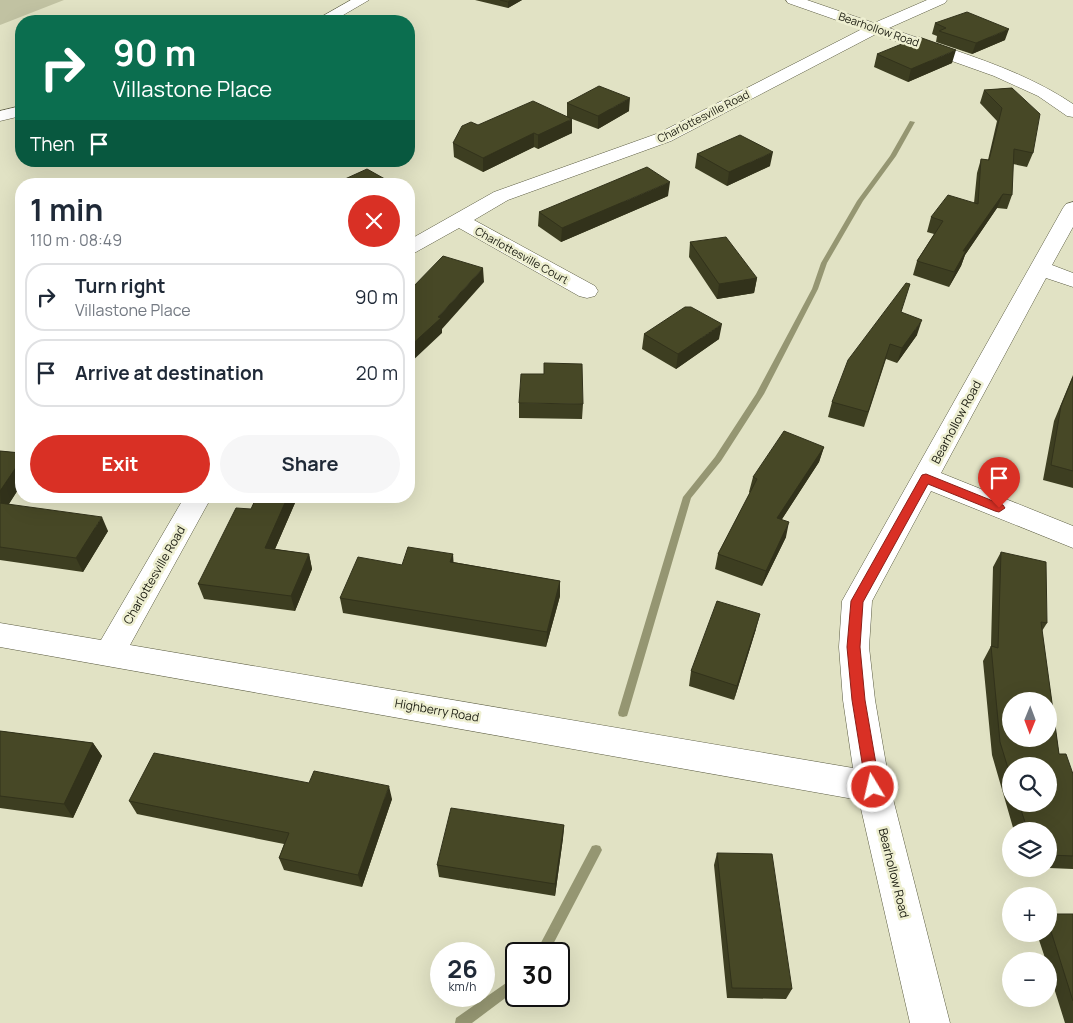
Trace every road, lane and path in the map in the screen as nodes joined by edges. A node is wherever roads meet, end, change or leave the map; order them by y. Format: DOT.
graph roads {
  1 [pos="362,0"];
  2 [pos="793,0"];
  3 [pos="940,0"];
  4 [pos="333,15"];
  5 [pos="876,28"];
  6 [pos="15,112"];
  7 [pos="1073,112"];
  8 [pos="0,116"];
  9 [pos="1073,208"];
  10 [pos="457,219"];
  11 [pos="415,244"];
  12 [pos="1038,268"];
  13 [pos="1073,280"];
  14 [pos="587,291"];
  15 [pos="926,478"];
  16 [pos="195,503"];
  17 [pos="1073,537"];
  18 [pos="0,635"];
  19 [pos="110,653"];
  20 [pos="873,787"];
  21 [pos="930,1023"];
  1 -- 4 [label="street"];
  2 -- 5 [label="street, Bearhollow Road"];
  3 -- 5 [label="street, Charlottesville Road"];
  5 -- 7 [label="street, Bearhollow Road"];
  5 -- 10 [label="street, Charlottesville Road"];
  6 -- 8 [label="street"];
  9 -- 12 [label="street, Bearhollow Road"];
  10 -- 11 [label="street, Charlottesville Road"];
  10 -- 14 [label="street, Charlottesville Court"];
  12 -- 13 [label="street"];
  12 -- 15 [label="street, Bearhollow Road"];
  15 -- 17 [label="street"];
  15 -- 20 [label="street, Bearhollow Road"];
  16 -- 19 [label="street, Charlottesville Road"];
  18 -- 19 [label="street, Highberry Road"];
  19 -- 20 [label="street, Highberry Road"];
  20 -- 21 [label="street, Bearhollow Road"];
}
